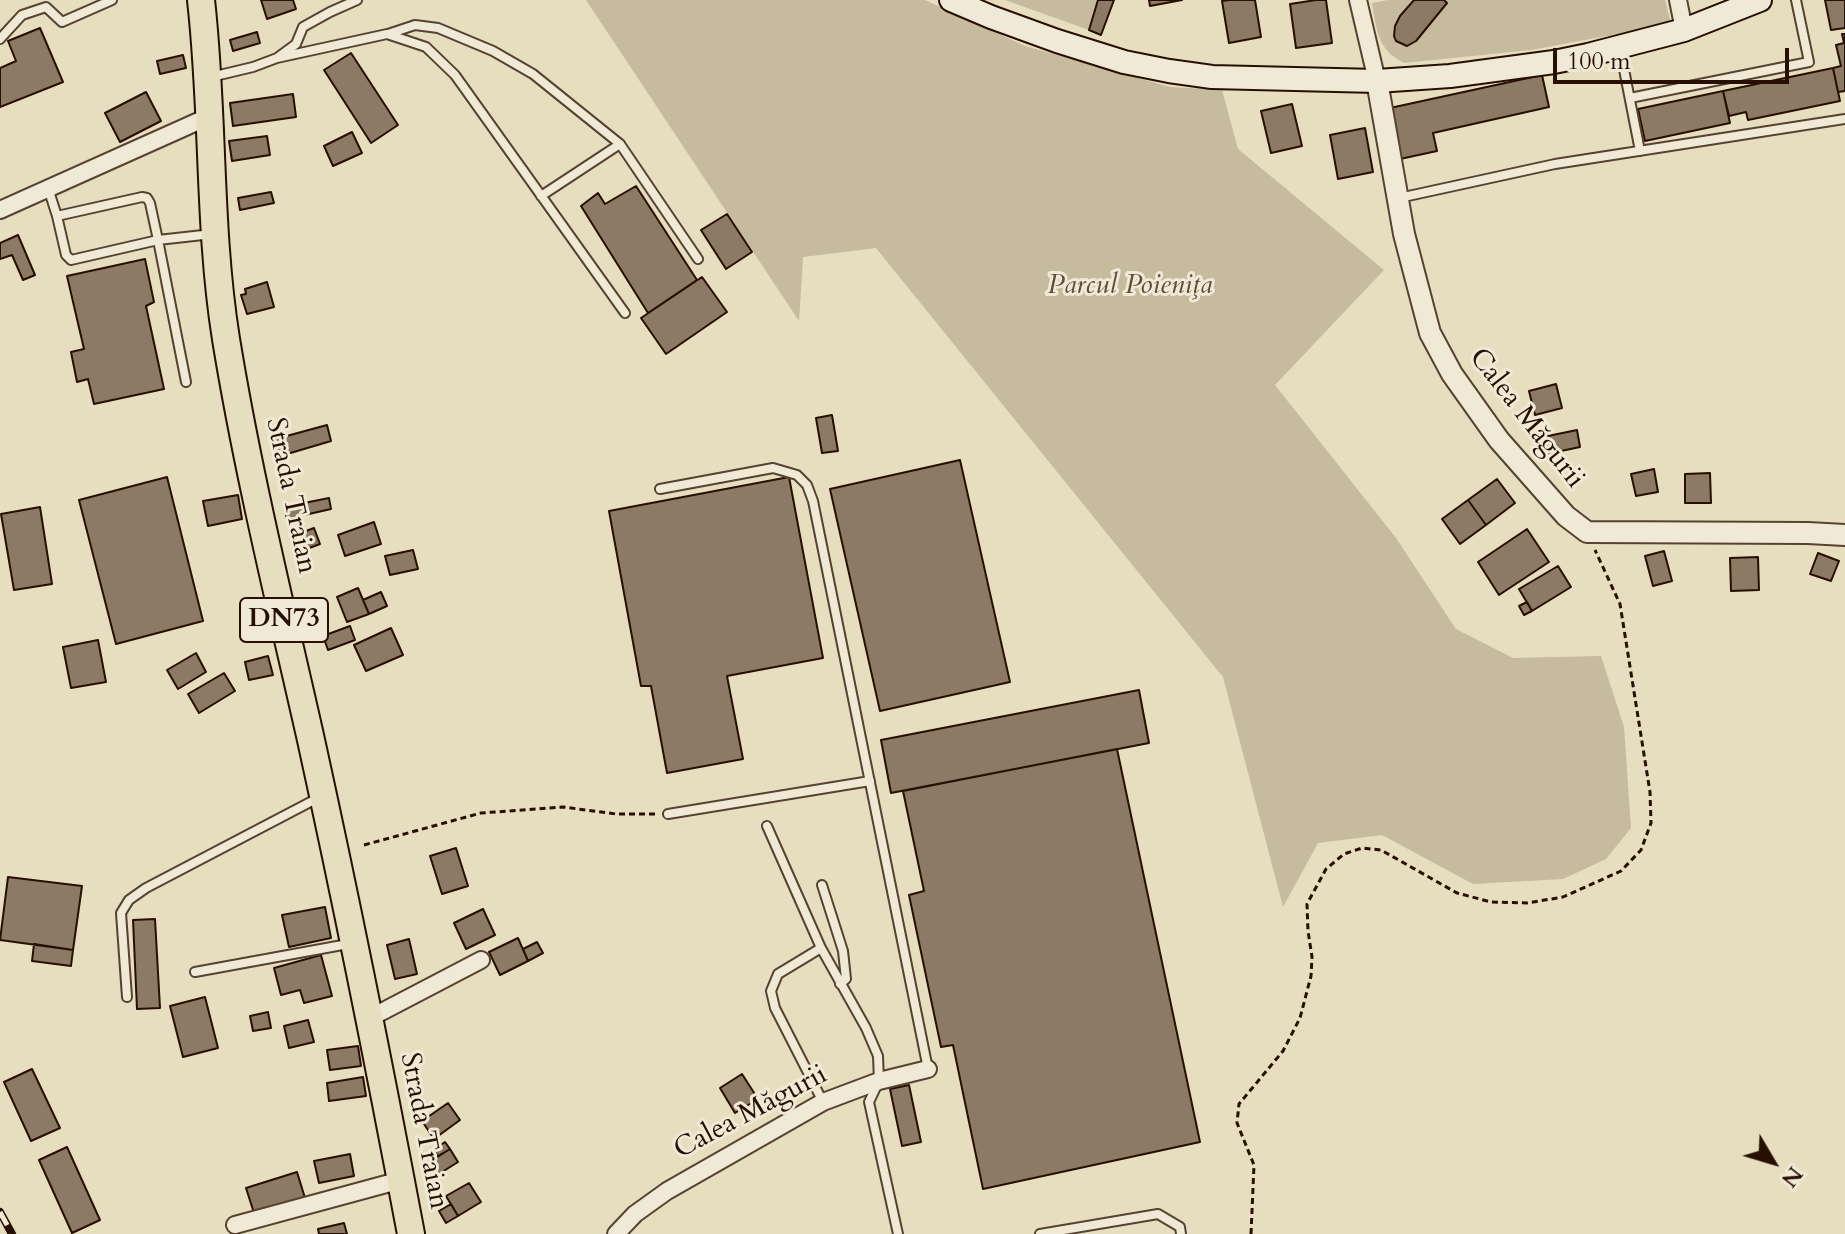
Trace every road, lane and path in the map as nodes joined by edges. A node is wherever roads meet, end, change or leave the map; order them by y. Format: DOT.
graph roads {
  1 [pos="112,0"];
  2 [pos="201,0"];
  3 [pos="357,0"];
  4 [pos="951,0"];
  5 [pos="1358,0"];
  6 [pos="1678,0"];
  7 [pos="1760,0"];
  8 [pos="1796,0"];
  9 [pos="1684,30"];
  10 [pos="387,34"];
  11 [pos="0,39"];
  12 [pos="1620,48"];
  13 [pos="277,58"];
  14 [pos="209,77"];
  15 [pos="1377,81"];
  16 [pos="1630,98"];
  17 [pos="210,116"];
  18 [pos="1845,119"];
  19 [pos="620,144"];
  20 [pos="1640,151"];
  21 [pos="48,188"];
  22 [pos="541,196"];
  23 [pos="1398,198"];
  24 [pos="0,210"];
  25 [pos="57,216"];
  26 [pos="216,234"];
  27 [pos="158,240"];
  28 [pos="698,259"];
  29 [pos="625,313"];
  30 [pos="186,382"];
  31 [pos="660,489"];
  32 [pos="1587,532"];
  33 [pos="1845,535"];
  34 [pos="870,781"];
  35 [pos="323,795"];
  36 [pos="668,814"];
  37 [pos="767,826"];
  38 [pos="364,845"];
  39 [pos="822,885"];
  40 [pos="353,943"];
  41 [pos="821,948"];
  42 [pos="481,960"];
  43 [pos="195,972"];
  44 [pos="840,984"];
  45 [pos="127,997"];
  46 [pos="368,1019"];
  47 [pos="928,1069"];
  48 [pos="879,1081"];
  49 [pos="823,1102"];
  50 [pos="401,1180"];
  51 [pos="235,1225"];
  52 [pos="411,1234"];
  53 [pos="616,1234"];
  54 [pos="898,1234"];
  55 [pos="1040,1234"];
  56 [pos="1181,1234"];
  57 [pos="1251,1234"];
  1 -- 11 [label="lane"];
  2 -- 14 [label="main road, Strada Traian / DN73"];
  3 -- 13 [label="lane"];
  4 -- 15 [label="main road"];
  5 -- 15 [label="street"];
  6 -- 9 [label="street"];
  7 -- 9 [label="main road"];
  8 -- 16 [label="lane"];
  9 -- 12 [label="main road"];
  10 -- 13 [label="lane"];
  10 -- 19 [label="lane"];
  10 -- 22 [label="lane"];
  12 -- 15 [label="main road"];
  12 -- 16 [label="lane"];
  13 -- 14 [label="lane"];
  14 -- 17 [label="main road, Strada Traian / DN73"];
  15 -- 23 [label="street, Calea Măgurii"];
  16 -- 20 [label="lane"];
  17 -- 21 [label="street"];
  17 -- 26 [label="main road, Strada Traian / DN73"];
  18 -- 20 [label="lane"];
  19 -- 22 [label="lane"];
  19 -- 28 [label="lane"];
  20 -- 23 [label="lane"];
  21 -- 24 [label="street"];
  21 -- 25 [label="lane"];
  22 -- 29 [label="lane"];
  23 -- 32 [label="street, Calea Măgurii"];
  25 -- 27 [label="lane"];
  25 -- 27 [label="lane"];
  26 -- 27 [label="lane"];
  26 -- 35 [label="main road, Strada Traian / DN73"];
  27 -- 30 [label="lane"];
  31 -- 34 [label="lane"];
  32 -- 33 [label="street"];
  32 -- 57 [label="path"];
  34 -- 36 [label="lane"];
  34 -- 47 [label="lane"];
  35 -- 40 [label="main road, Strada Traian / DN73"];
  35 -- 45 [label="lane"];
  36 -- 38 [label="path"];
  37 -- 41 [label="lane"];
  39 -- 44 [label="lane"];
  40 -- 43 [label="lane"];
  40 -- 46 [label="main road, Strada Traian / DN73"];
  41 -- 44 [label="lane"];
  41 -- 49 [label="lane"];
  42 -- 46 [label="street"];
  44 -- 48 [label="lane"];
  46 -- 50 [label="main road, Strada Traian / DN73"];
  47 -- 48 [label="street, Calea Măgurii"];
  48 -- 49 [label="street, Calea Măgurii"];
  48 -- 54 [label="lane"];
  49 -- 53 [label="street, Calea Măgurii"];
  50 -- 51 [label="street"];
  50 -- 52 [label="main road, Strada Traian / DN73"];
  55 -- 56 [label="lane"];
}
